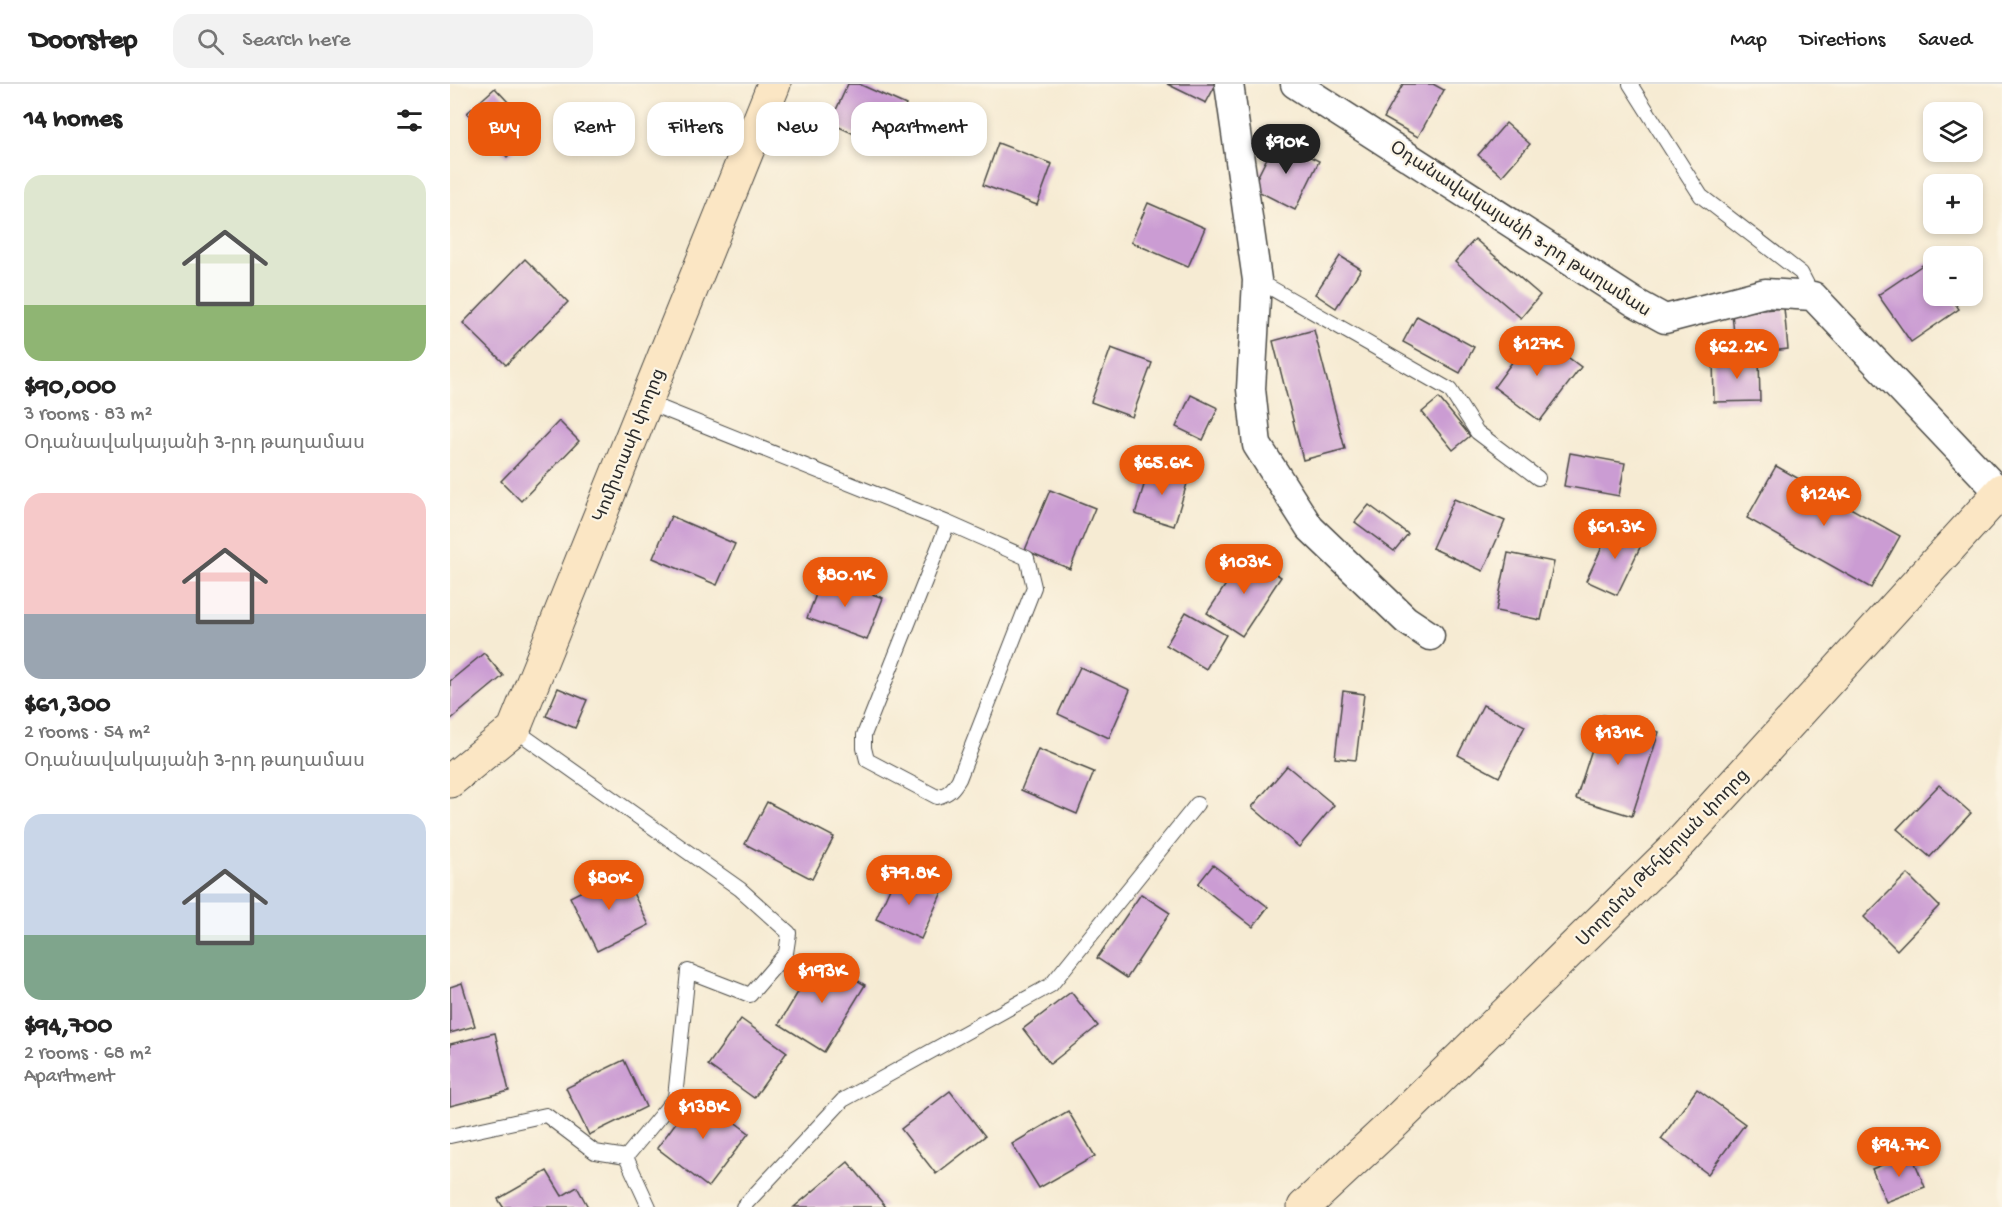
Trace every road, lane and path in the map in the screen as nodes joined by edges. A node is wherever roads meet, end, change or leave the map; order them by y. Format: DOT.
graph roads {
  1 [pos="774,84"];
  2 [pos="1229,84"];
  3 [pos="1295,84"];
  4 [pos="1630,84"];
  5 [pos="1257,280"];
  6 [pos="1813,296"];
  7 [pos="646,402"];
  8 [pos="1538,478"];
  9 [pos="2001,491"];
  10 [pos="948,523"];
  11 [pos="1430,636"];
  12 [pos="514,729"];
  13 [pos="451,779"];
  14 [pos="1197,804"];
  15 [pos="450,1136"];
  16 [pos="626,1157"];
  17 [pos="650,1207"];
  18 [pos="742,1207"];
  19 [pos="1304,1207"];
  1 -- 7 [label="street, Կոմիտասի փողոց"];
  2 -- 5 [label="street"];
  3 -- 6 [label="street, Օդանավակայանի 3-րդ թաղամաս"];
  4 -- 6 [label="lane"];
  5 -- 8 [label="lane"];
  5 -- 11 [label="street"];
  6 -- 9 [label="street"];
  7 -- 10 [label="lane"];
  7 -- 12 [label="street, Կոմիտասի փողոց"];
  9 -- 19 [label="street, Սողոմոն Թեհլերյան փողոց"];
  10 -- 10 [label="lane"];
  12 -- 13 [label="street, Կոմիտասի փողոց"];
  12 -- 16 [label="lane"];
  14 -- 18 [label="lane"];
  15 -- 16 [label="lane"];
  16 -- 17 [label="lane"];
}
